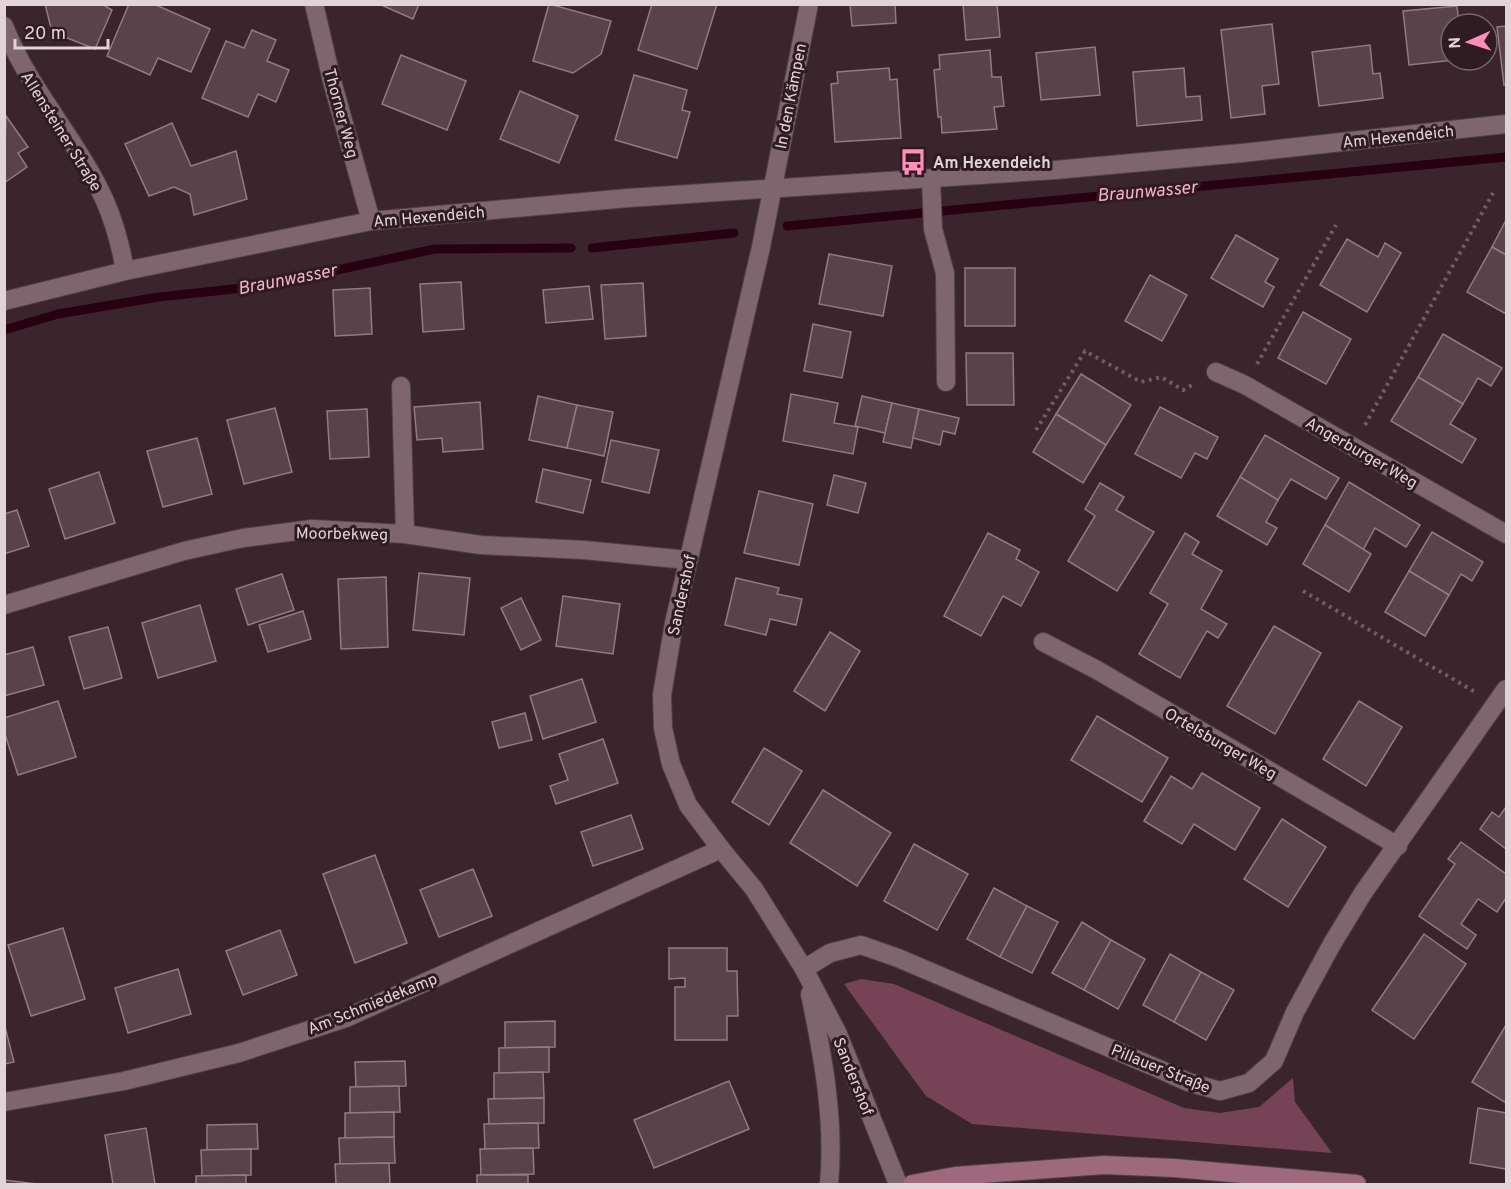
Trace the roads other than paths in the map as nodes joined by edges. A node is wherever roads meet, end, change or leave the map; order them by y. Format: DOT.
graph roads {
  1 [pos="314,4"];
  2 [pos="809,4"];
  3 [pos="4,26"];
  4 [pos="1506,124"];
  5 [pos="931,179"];
  6 [pos="772,188"];
  7 [pos="371,221"];
  8 [pos="125,271"];
  9 [pos="4,301"];
  10 [pos="1216,372"];
  11 [pos="946,382"];
  12 [pos="401,386"];
  13 [pos="405,534"];
  14 [pos="1506,534"];
  15 [pos="688,560"];
  16 [pos="4,605"];
  17 [pos="1043,642"];
  18 [pos="1501,697"];
  19 [pos="1398,846"];
  20 [pos="721,849"];
  21 [pos="804,969"];
  22 [pos="4,1102"];
  23 [pos="829,1185"];
  24 [pos="898,1185"];
  25 [pos="912,1185"];
  26 [pos="1357,1185"];
  1 -- 7 [label="street, Thorner Weg"];
  2 -- 6 [label="street, In den Kämpen"];
  3 -- 8 [label="street, Allensteiner Straße"];
  4 -- 5 [label="street, Am Hexendeich"];
  5 -- 6 [label="street, Am Hexendeich"];
  5 -- 11 [label="street"];
  6 -- 7 [label="street, Am Hexendeich"];
  6 -- 15 [label="street, Sandershof"];
  7 -- 8 [label="street, Am Hexendeich"];
  8 -- 9 [label="street, Am Hexendeich"];
  10 -- 14 [label="street, Angerburger Weg"];
  12 -- 13 [label="street"];
  13 -- 15 [label="street, Moorbekweg"];
  13 -- 16 [label="street, Moorbekweg"];
  15 -- 20 [label="street, Sandershof"];
  17 -- 19 [label="street, Ortelsburger Weg"];
  18 -- 19 [label="street, Pillauer Straße"];
  19 -- 21 [label="street, Pillauer Straße"];
  20 -- 21 [label="street, Sandershof"];
  20 -- 22 [label="street, Am Schmiedekamp"];
  21 -- 23 [label="street, Sandershof"];
  21 -- 24 [label="street, Sandershof"];
  25 -- 26 [label="main road"];
}
